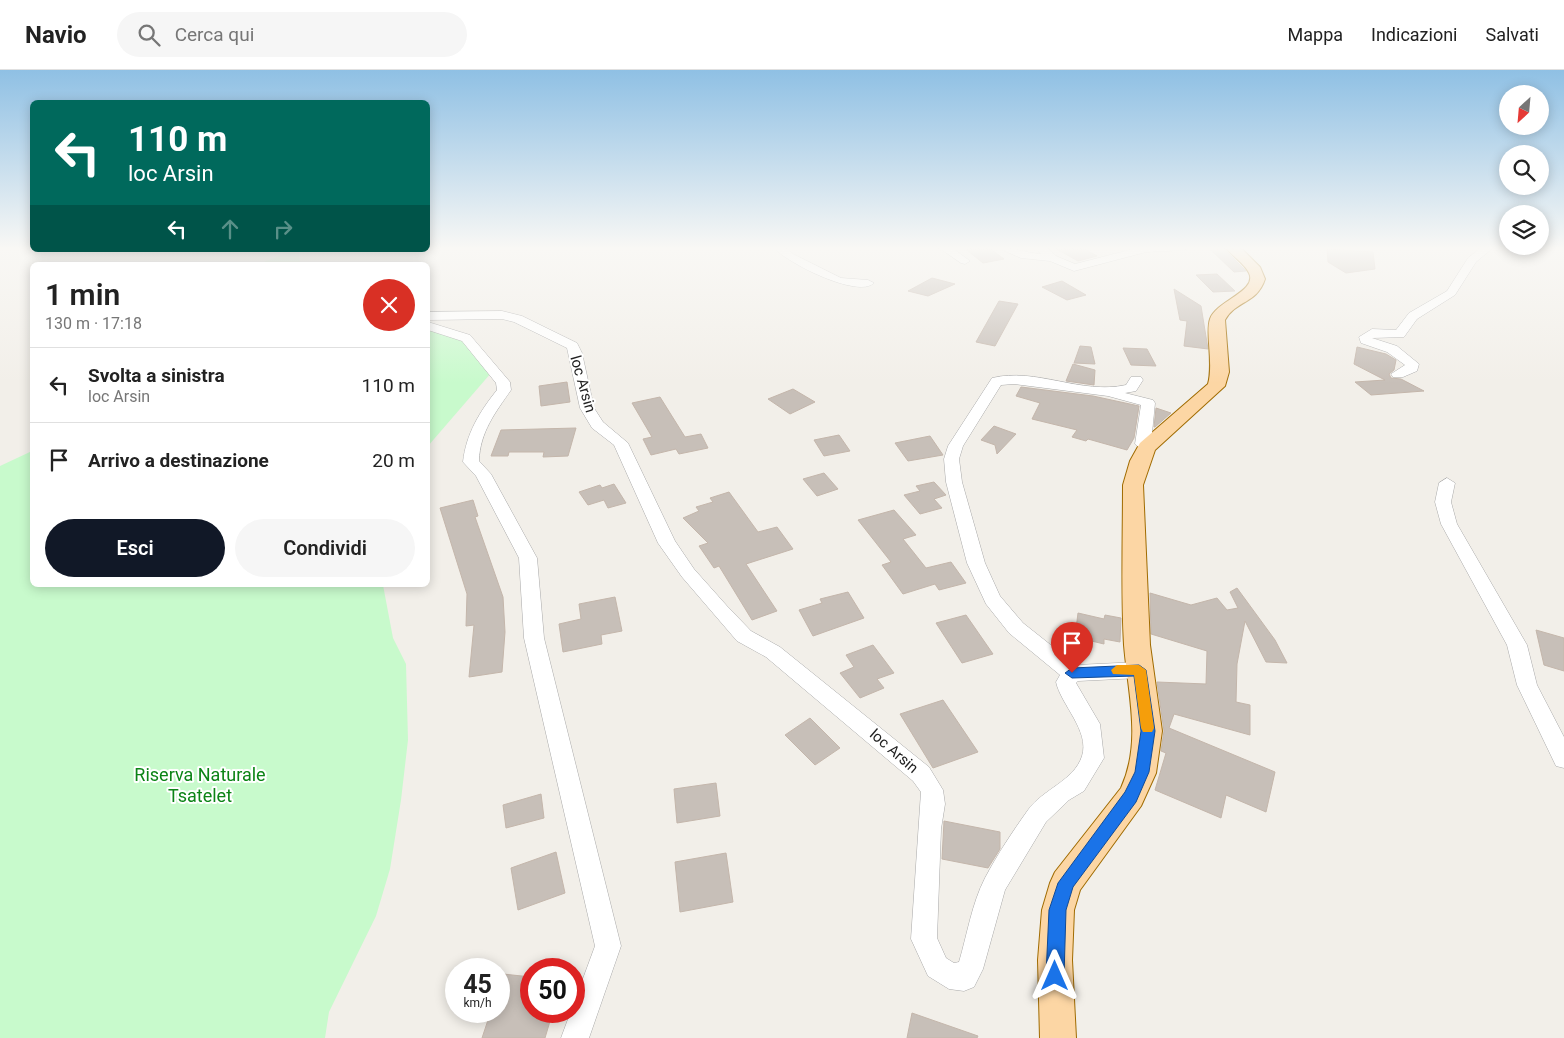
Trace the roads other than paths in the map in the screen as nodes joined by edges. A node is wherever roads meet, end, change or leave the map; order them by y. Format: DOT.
graph roads {
  1 [pos="1251,292"];
  2 [pos="1452,292"];
  3 [pos="430,316"];
  4 [pos="430,327"];
  5 [pos="1398,374"];
  6 [pos="1136,380"];
  7 [pos="1110,394"];
  8 [pos="1147,447"];
  9 [pos="1447,483"];
  10 [pos="1139,670"];
  11 [pos="1072,673"];
  12 [pos="1564,759"];
  13 [pos="575,1038"];
  14 [pos="1058,1038"];
  1 -- 8 [label="main road"];
  2 -- 5 [label="street"];
  3 -- 11 [label="street, loc Arsin"];
  4 -- 13 [label="street"];
  6 -- 7 [label="street"];
  7 -- 8 [label="street"];
  7 -- 11 [label="street"];
  8 -- 10 [label="main road"];
  9 -- 12 [label="street"];
  10 -- 11 [label="street"];
  10 -- 14 [label="main road"];
}
